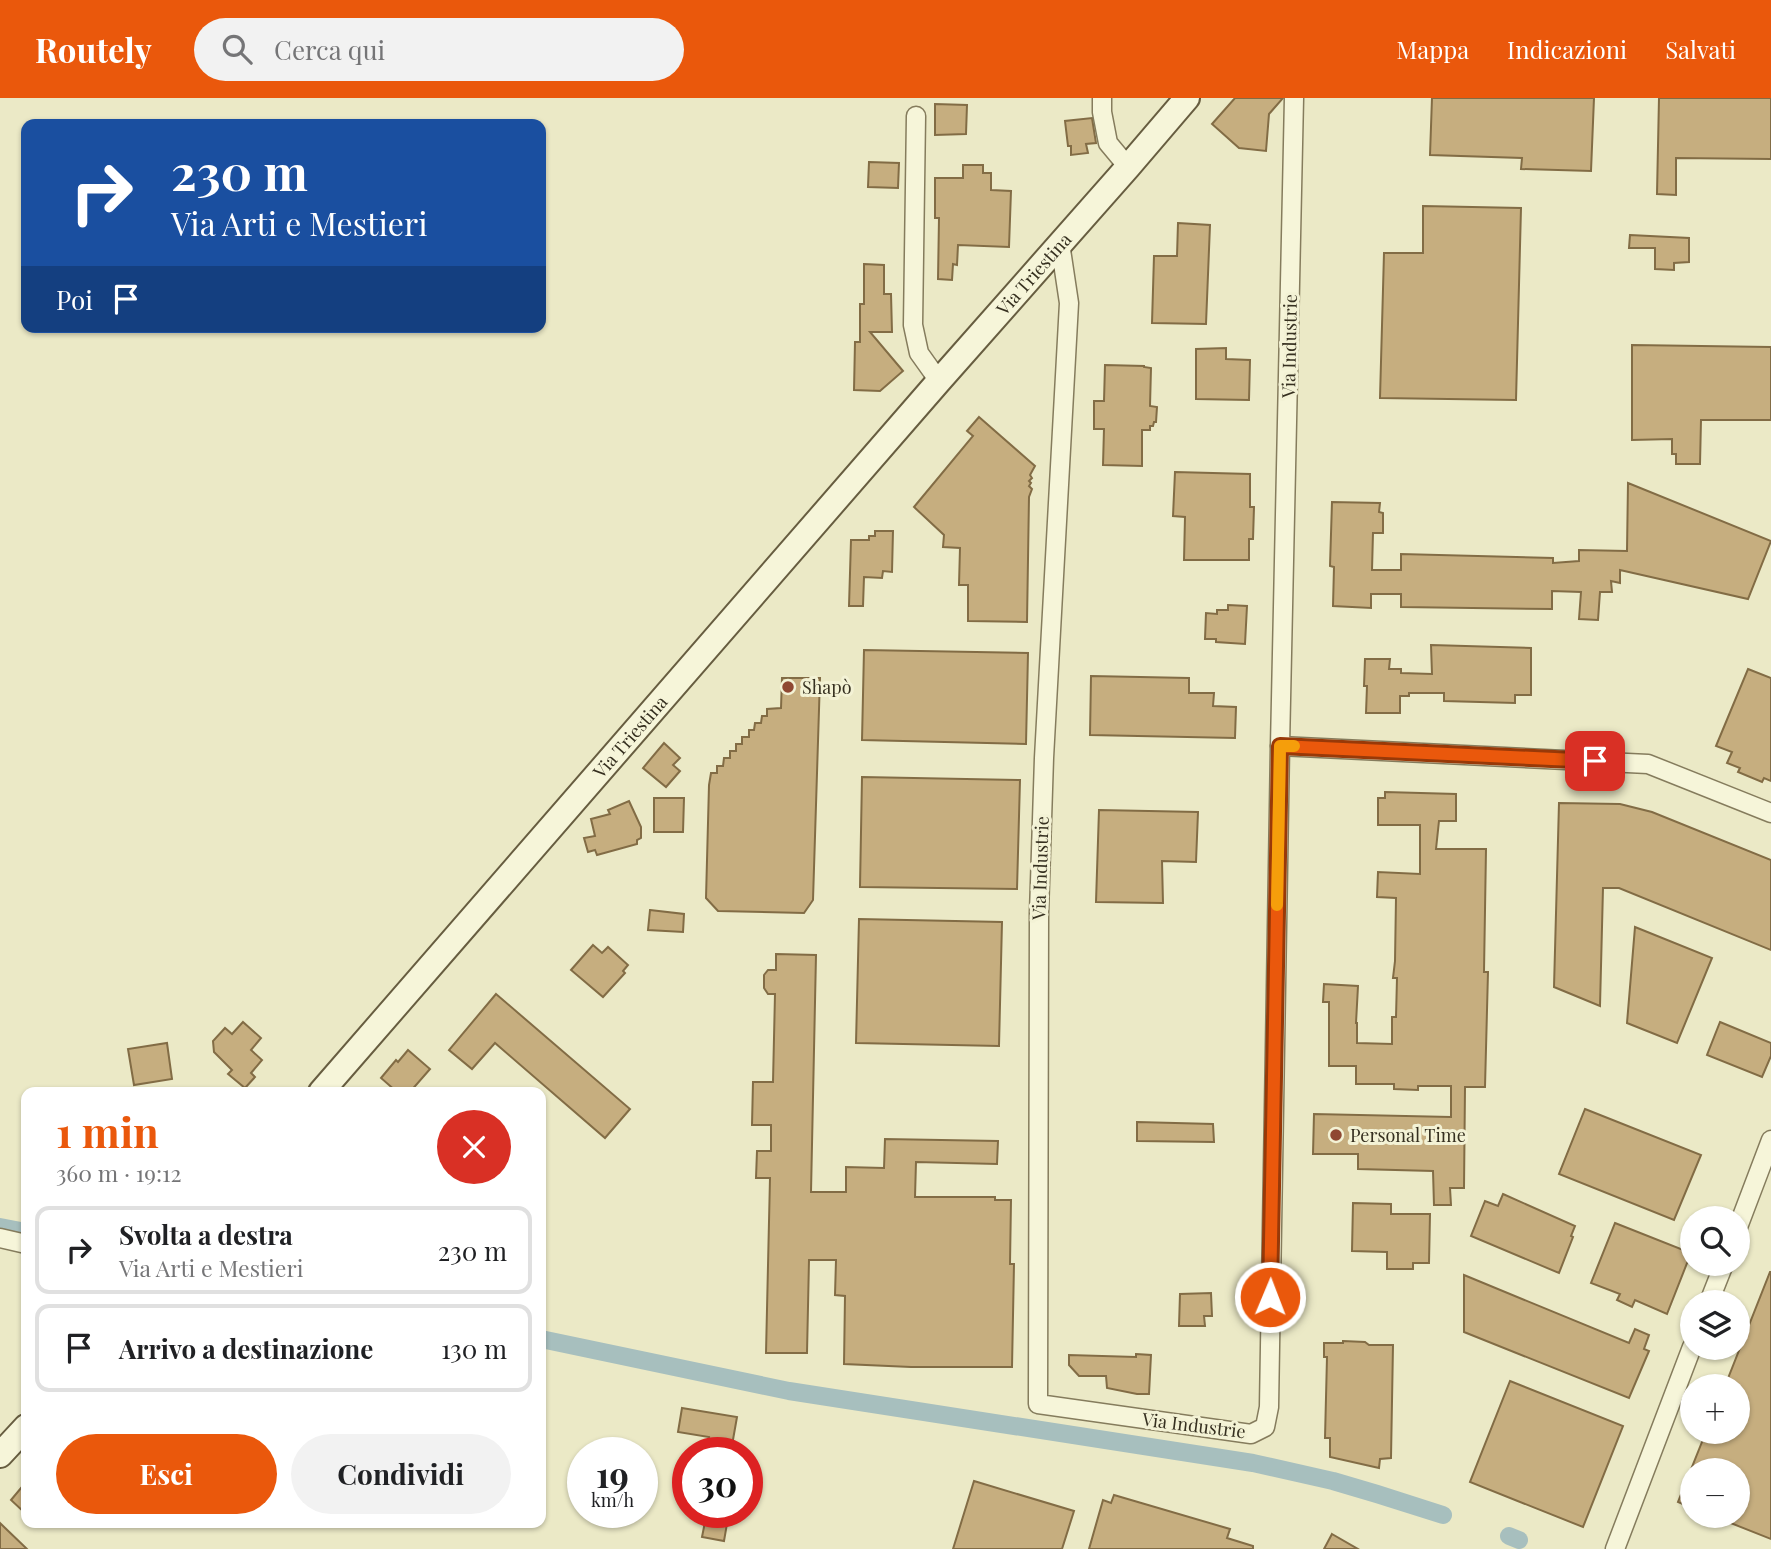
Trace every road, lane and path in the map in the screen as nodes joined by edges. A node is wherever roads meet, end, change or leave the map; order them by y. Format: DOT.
graph roads {
  1 [pos="1102,98"];
  2 [pos="1187,98"];
  3 [pos="1294,98"];
  4 [pos="916,116"];
  5 [pos="1129,167"];
  6 [pos="1060,243"];
  7 [pos="939,381"];
  8 [pos="1280,746"];
  9 [pos="1771,813"];
  10 [pos="325,1087"];
  11 [pos="1771,1140"];
  12 [pos="1746,1206"];
  13 [pos="0,1238"];
  14 [pos="21,1243"];
  15 [pos="1687,1360"];
  16 [pos="21,1432"];
  17 [pos="0,1455"];
  18 [pos="1615,1549"];
  1 -- 5 [label="street"];
  2 -- 5 [label="main road, Via Triestina"];
  3 -- 8 [label="street, Via Industrie"];
  4 -- 7 [label="street"];
  5 -- 6 [label="main road, Via Triestina"];
  6 -- 7 [label="main road, Via Triestina"];
  6 -- 8 [label="street, Via Industrie"];
  7 -- 10 [label="main road, Via Triestina"];
  8 -- 9 [label="street"];
  11 -- 12 [label="street"];
  13 -- 14 [label="street"];
  15 -- 18 [label="street"];
  16 -- 17 [label="main road"];
}
